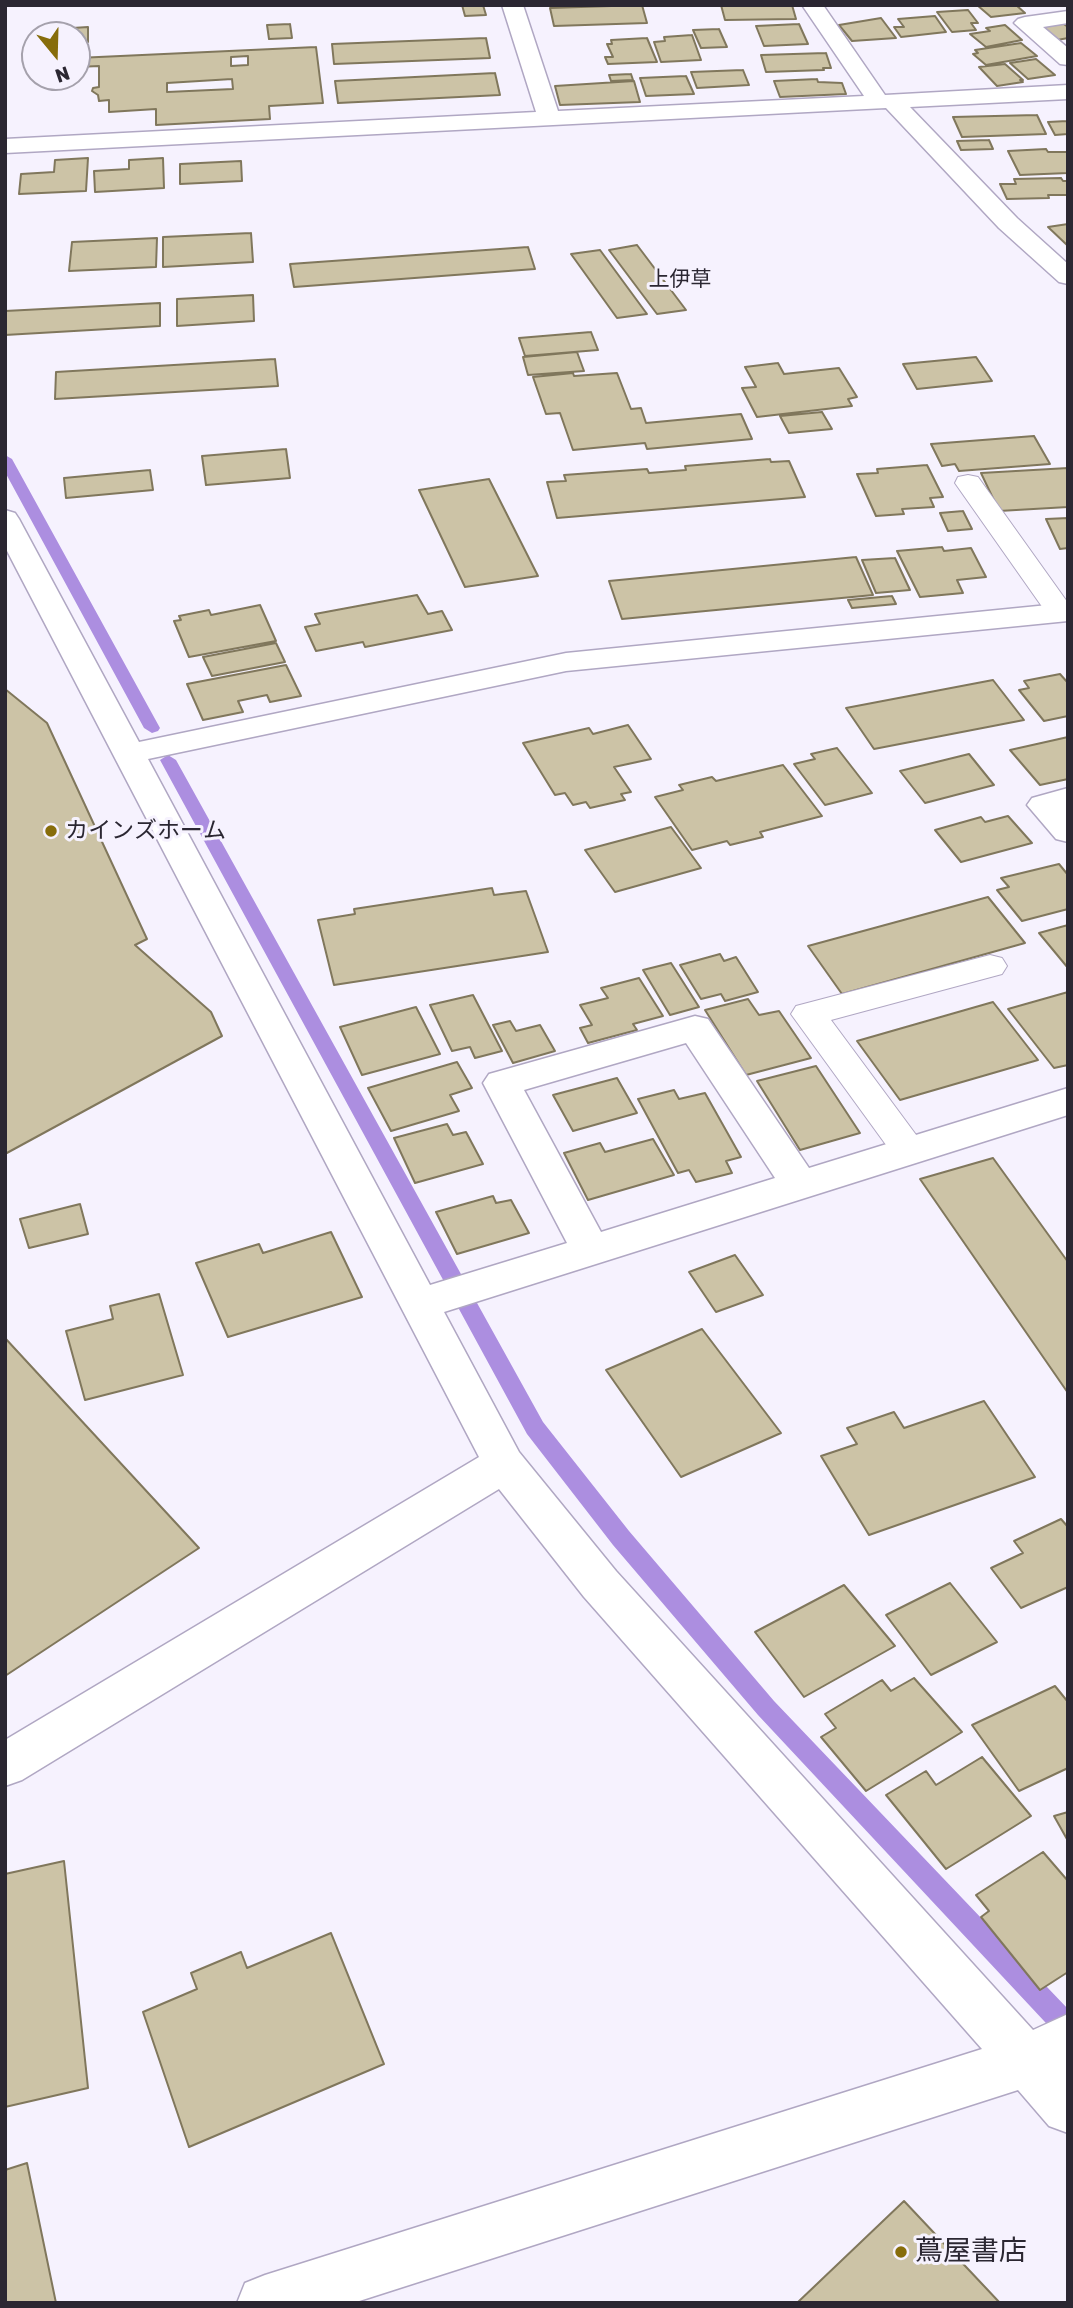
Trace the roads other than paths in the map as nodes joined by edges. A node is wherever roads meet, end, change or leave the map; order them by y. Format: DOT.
graph roads {
  1 [pos="512,5"];
  2 [pos="812,5"];
  3 [pos="1068,17"];
  4 [pos="1068,59"];
  5 [pos="1068,92"];
  6 [pos="886,102"];
  7 [pos="550,119"];
  8 [pos="5,146"];
  9 [pos="1068,276"];
  10 [pos="968,483"];
  11 [pos="5,519"];
  12 [pos="1065,616"];
  13 [pos="128,754"];
  14 [pos="1068,798"];
  15 [pos="1068,832"];
  16 [pos="990,966"];
  17 [pos="1068,1101"];
  18 [pos="910,1150"];
  19 [pos="799,1184"];
  20 [pos="592,1251"];
  21 [pos="419,1304"];
  22 [pos="504,1464"];
  23 [pos="5,1765"];
  24 [pos="1048,2050"];
  25 [pos="1068,2107"];
  26 [pos="265,2303"];
  1 -- 7 [label="street"];
  2 -- 6 [label="street"];
  3 -- 4 [label="street"];
  5 -- 6 [label="street"];
  6 -- 7 [label="street"];
  6 -- 9 [label="street"];
  7 -- 8 [label="street"];
  10 -- 12 [label="lane"];
  11 -- 13 [label="street"];
  12 -- 13 [label="street"];
  13 -- 21 [label="street"];
  14 -- 15 [label="street"];
  16 -- 18 [label="lane"];
  17 -- 18 [label="street"];
  18 -- 19 [label="street"];
  19 -- 20 [label="street"];
  19 -- 20 [label="street"];
  20 -- 21 [label="street"];
  21 -- 22 [label="street"];
  22 -- 23 [label="street"];
  22 -- 24 [label="street"];
  24 -- 25 [label="street"];
  24 -- 26 [label="street"];
}
